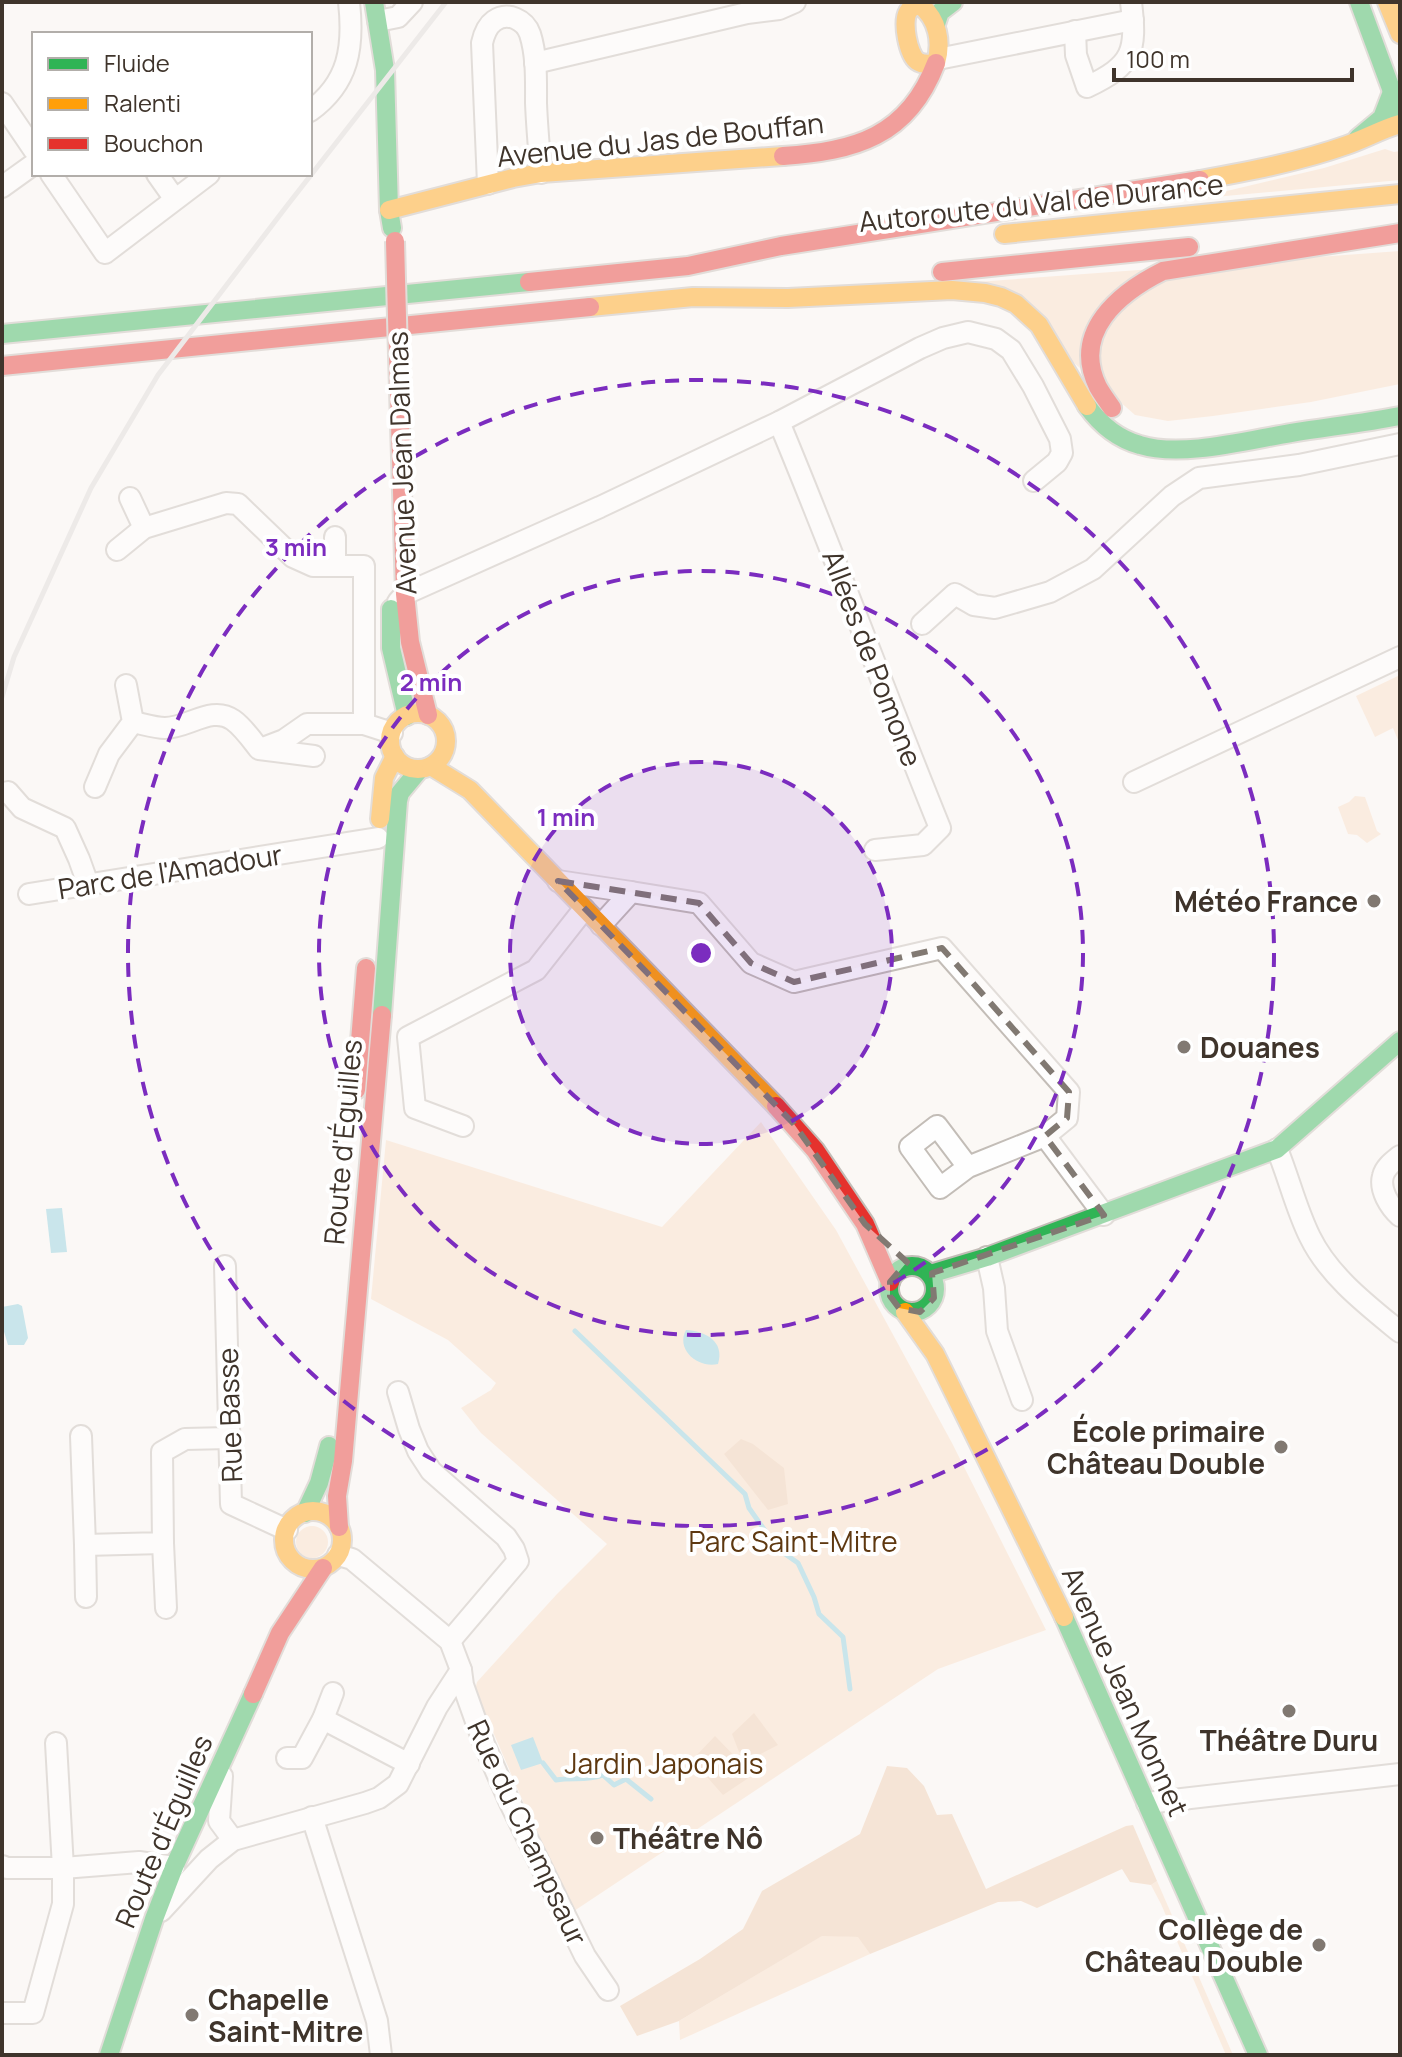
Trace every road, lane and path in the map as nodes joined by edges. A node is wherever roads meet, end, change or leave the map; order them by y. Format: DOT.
graph roads {
  1 [pos="349,2"];
  2 [pos="412,2"];
  3 [pos="795,2"];
  4 [pos="953,2"];
  5 [pos="1359,2"];
  6 [pos="1387,2"];
  7 [pos="918,4"];
  8 [pos="1132,11"];
  9 [pos="376,12"];
  10 [pos="498,12"];
  11 [pos="936,24"];
  12 [pos="1075,31"];
  13 [pos="1400,34"];
  14 [pos="911,55"];
  15 [pos="937,61"];
  16 [pos="535,63"];
  17 [pos="1392,92"];
  18 [pos="3,107"];
  19 [pos="312,109"];
  20 [pos="1400,113"];
  21 [pos="1400,124"];
  22 [pos="888,129"];
  23 [pos="1351,144"];
  24 [pos="32,147"];
  25 [pos="32,165"];
  26 [pos="541,173"];
  27 [pos="52,176"];
  28 [pos="158,176"];
  29 [pos="206,176"];
  30 [pos="488,184"];
  31 [pos="2,187"];
  32 [pos="1400,194"];
  33 [pos="174,198"];
  34 [pos="389,210"];
  35 [pos="1400,226"];
  36 [pos="1400,233"];
  37 [pos="990,235"];
  38 [pos="927,241"];
  39 [pos="688,266"];
  40 [pos="693,297"];
  41 [pos="2,334"];
  42 [pos="393,356"];
  43 [pos="2,366"];
  44 [pos="1400,398"];
  45 [pos="1400,416"];
  46 [pos="1256,421"];
  47 [pos="779,422"];
  48 [pos="1211,429"];
  49 [pos="1400,444"];
  50 [pos="1034,481"];
  51 [pos="130,498"];
  52 [pos="144,528"];
  53 [pos="335,537"];
  54 [pos="117,550"];
  55 [pos="335,565"];
  56 [pos="405,594"];
  57 [pos="391,613"];
  58 [pos="922,624"];
  59 [pos="1400,657"];
  60 [pos="126,685"];
  61 [pos="428,715"];
  62 [pos="407,716"];
  63 [pos="133,722"];
  64 [pos="364,724"];
  65 [pos="392,733"];
  66 [pos="446,745"];
  67 [pos="259,749"];
  68 [pos="314,756"];
  69 [pos="395,756"];
  70 [pos="425,768"];
  71 [pos="1134,782"];
  72 [pos="95,787"];
  73 [pos="470,790"];
  74 [pos="8,792"];
  75 [pos="378,838"];
  76 [pos="875,850"];
  77 [pos="375,870"];
  78 [pos="558,881"];
  79 [pos="88,884"];
  80 [pos="631,892"];
  81 [pos="29,894"];
  82 [pos="584,909"];
  83 [pos="601,925"];
  84 [pos="368,947"];
  85 [pos="1400,1041"];
  86 [pos="355,1102"];
  87 [pos="463,1126"];
  88 [pos="1045,1136"];
  89 [pos="1277,1149"];
  90 [pos="1400,1156"];
  91 [pos="968,1167"];
  92 [pos="1104,1215"];
  93 [pos="1400,1216"];
  94 [pos="865,1224"];
  95 [pos="344,1243"];
  96 [pos="978,1260"];
  97 [pos="225,1266"];
  98 [pos="911,1266"];
  99 [pos="890,1282"];
  100 [pos="932,1288"];
  101 [pos="905,1312"];
  102 [pos="1400,1332"];
  103 [pos="935,1354"];
  104 [pos="398,1392"];
  105 [pos="1022,1400"];
  106 [pos="81,1436"];
  107 [pos="229,1438"];
  108 [pos="305,1513"];
  109 [pos="339,1527"];
  110 [pos="287,1530"];
  111 [pos="163,1543"];
  112 [pos="85,1545"];
  113 [pos="289,1556"];
  114 [pos="330,1561"];
  115 [pos="86,1597"];
  116 [pos="166,1608"];
  117 [pos="280,1633"];
  118 [pos="450,1641"];
  119 [pos="461,1670"];
  120 [pos="333,1693"];
  121 [pos="323,1719"];
  122 [pos="56,1743"];
  123 [pos="287,1758"];
  124 [pos="223,1760"];
  125 [pos="409,1764"];
  126 [pos="1400,1774"];
  127 [pos="1147,1803"];
  128 [pos="312,1817"];
  129 [pos="233,1840"];
  130 [pos="2,1866"];
  131 [pos="174,1867"];
  132 [pos="63,1868"];
  133 [pos="154,1919"];
  134 [pos="608,1990"];
  135 [pos="2,2013"];
  136 [pos="109,2055"];
  137 [pos="381,2055"];
  138 [pos="1258,2055"];
  1 -- 19 [label="street"];
  2 -- 9 [label="street"];
  3 -- 16 [label="street"];
  4 -- 11 [label="main road"];
  5 -- 17 [label="main road"];
  6 -- 13 [label="main road"];
  7 -- 11 [label="main road"];
  7 -- 14 [label="main road"];
  8 -- 12 [label="street"];
  8 -- 12 [label="street"];
  9 -- 34 [label="main road, Avenue Jean Dalmas"];
  10 -- 16 [label="street"];
  10 -- 30 [label="street"];
  11 -- 15 [label="main road, Avenue du Jas de Bouffan"];
  12 -- 15 [label="street"];
  14 -- 15 [label="main road"];
  14 -- 22 [label="main road"];
  15 -- 22 [label="main road, Avenue du Jas de Bouffan"];
  16 -- 26 [label="street"];
  17 -- 20 [label="main road"];
  17 -- 23 [label="main road"];
  18 -- 24 [label="street"];
  21 -- 23 [label="main road"];
  22 -- 26 [label="main road, Avenue du Jas de Bouffan"];
  23 -- 39 [label="main road"];
  25 -- 31 [label="street"];
  26 -- 30 [label="main road, Avenue du Jas de Bouffan"];
  27 -- 33 [label="street"];
  28 -- 33 [label="street"];
  29 -- 33 [label="street"];
  30 -- 34 [label="main road, Avenue du Jas de Bouffan"];
  32 -- 37 [label="main road, Autoroute du Val de Durance"];
  34 -- 42 [label="main road, Avenue Jean Dalmas, bridge"];
  35 -- 40 [label="main road"];
  36 -- 48 [label="main road"];
  38 -- 39 [label="main road, Autoroute du Val de Durance"];
  39 -- 41 [label="main road"];
  40 -- 43 [label="main road"];
  40 -- 45 [label="main road"];
  42 -- 56 [label="main road, Avenue Jean Dalmas"];
  42 -- 57 [label="main road, Avenue Jean Dalmas"];
  44 -- 46 [label="main road"];
  47 -- 50 [label="street"];
  47 -- 56 [label="street"];
  47 -- 76 [label="street, Allées de Pomone"];
  49 -- 58 [label="street"];
  51 -- 52 [label="street"];
  52 -- 54 [label="street"];
  52 -- 55 [label="street"];
  53 -- 55 [label="street"];
  55 -- 64 [label="street"];
  56 -- 57 [label="street"];
  56 -- 61 [label="main road, Avenue Jean Dalmas"];
  57 -- 62 [label="main road, Avenue Jean Dalmas"];
  59 -- 71 [label="street"];
  60 -- 63 [label="street"];
  61 -- 62 [label="main road"];
  61 -- 66 [label="main road"];
  62 -- 65 [label="main road"];
  63 -- 67 [label="street"];
  63 -- 72 [label="street"];
  64 -- 65 [label="street"];
  64 -- 67 [label="street"];
  65 -- 69 [label="main road"];
  66 -- 70 [label="main road"];
  66 -- 73 [label="main road"];
  67 -- 68 [label="street"];
  69 -- 70 [label="main road"];
  69 -- 75 [label="main road"];
  70 -- 73 [label="main road"];
  70 -- 109 [label="main road, Route d'Éguilles"];
  73 -- 78 [label="main road"];
  74 -- 79 [label="street"];
  75 -- 77 [label="main road"];
  75 -- 79 [label="street, Parc de l'Amadour"];
  78 -- 80 [label="street"];
  78 -- 82 [label="main road"];
  79 -- 81 [label="street, Parc de l'Amadour"];
  80 -- 83 [label="street"];
  80 -- 88 [label="street"];
  82 -- 83 [label="main road"];
  82 -- 87 [label="street"];
  83 -- 94 [label="main road"];
  84 -- 86 [label="main road, Route d'Éguilles"];
  85 -- 89 [label="main road"];
  88 -- 91 [label="street"];
  88 -- 92 [label="street"];
  89 -- 92 [label="main road"];
  89 -- 102 [label="street"];
  90 -- 93 [label="street"];
  92 -- 96 [label="main road"];
  94 -- 98 [label="main road"];
  94 -- 99 [label="main road"];
  95 -- 108 [label="main road, Route d'Éguilles"];
  96 -- 100 [label="main road"];
  96 -- 105 [label="street"];
  97 -- 107 [label="street, Rue Basse"];
  98 -- 99 [label="main road"];
  98 -- 100 [label="main road"];
  99 -- 101 [label="main road"];
  100 -- 101 [label="main road"];
  100 -- 103 [label="main road, Avenue Jean Monnet"];
  101 -- 103 [label="main road, Avenue Jean Monnet"];
  103 -- 127 [label="main road, Avenue Jean Monnet"];
  104 -- 118 [label="street"];
  106 -- 112 [label="street"];
  107 -- 110 [label="street, Rue Basse"];
  107 -- 111 [label="street"];
  108 -- 109 [label="main road"];
  108 -- 110 [label="main road"];
  109 -- 114 [label="main road"];
  110 -- 113 [label="main road"];
  111 -- 112 [label="street"];
  111 -- 116 [label="street"];
  112 -- 115 [label="street"];
  113 -- 114 [label="main road"];
  113 -- 117 [label="main road, Route d'Éguilles"];
  114 -- 117 [label="main road, Route d'Éguilles"];
  114 -- 118 [label="street"];
  117 -- 124 [label="main road, Route d'Éguilles"];
  118 -- 119 [label="street, Rue du Champsaur"];
  119 -- 125 [label="street"];
  119 -- 134 [label="street, Rue du Champsaur"];
  120 -- 121 [label="street"];
  121 -- 123 [label="street"];
  121 -- 125 [label="street"];
  122 -- 132 [label="street"];
  124 -- 129 [label="street"];
  124 -- 131 [label="main road, Route d'Éguilles"];
  125 -- 128 [label="street"];
  126 -- 127 [label="street"];
  127 -- 138 [label="main road, Avenue Jean Monnet"];
  128 -- 129 [label="street"];
  128 -- 137 [label="street"];
  129 -- 133 [label="street"];
  130 -- 132 [label="street"];
  131 -- 132 [label="street"];
  131 -- 133 [label="main road, Route d'Éguilles"];
  132 -- 135 [label="street"];
  133 -- 136 [label="main road, Route d'Éguilles"];
}
